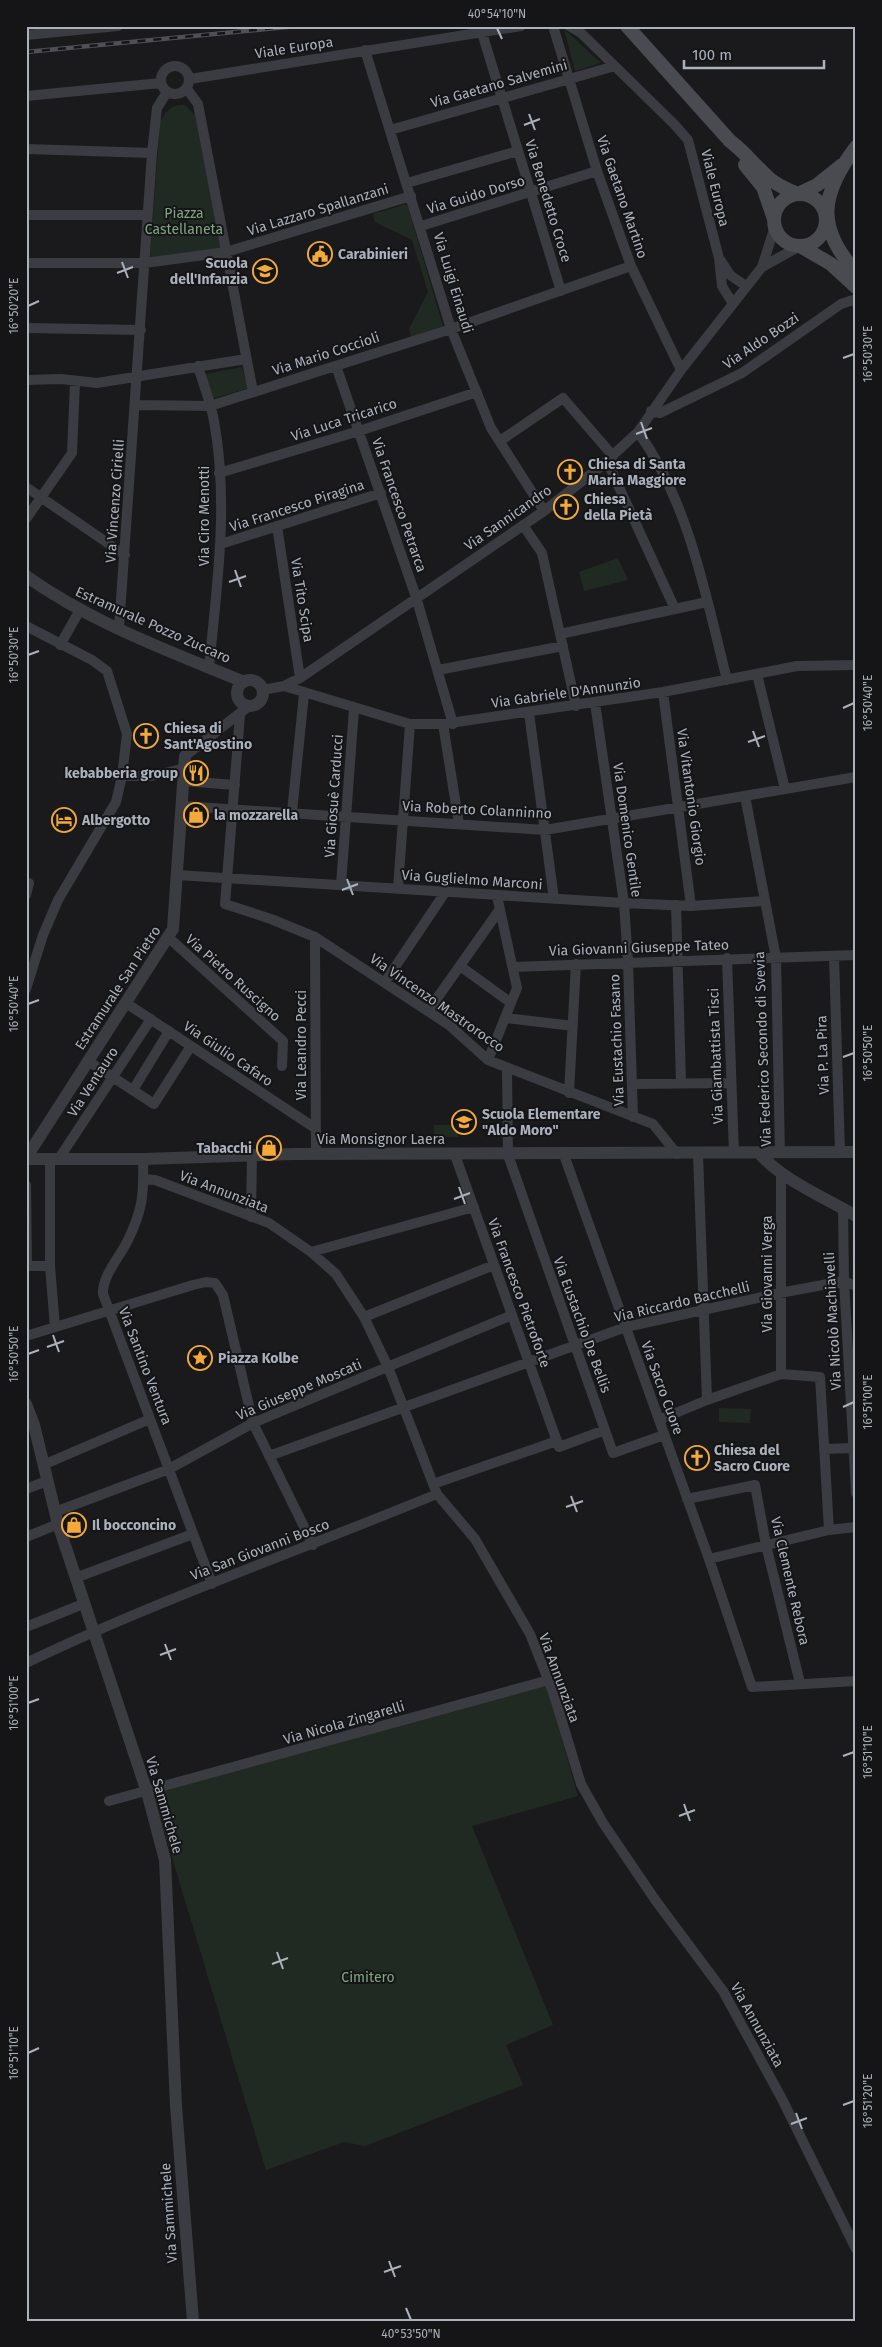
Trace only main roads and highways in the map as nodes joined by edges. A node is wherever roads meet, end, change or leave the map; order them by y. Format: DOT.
graph roads {
  1 [pos="627,26"];
  2 [pos="730,141"];
  3 [pos="856,147"];
  4 [pos="842,165"];
  5 [pos="798,194"];
  6 [pos="826,215"];
  7 [pos="775,222"];
  8 [pos="800,246"];
  9 [pos="856,272"];
  10 [pos="856,286"];
  1 -- 2 [label="main road"];
  2 -- 5 [label="main road"];
  2 -- 7 [label="main road"];
  3 -- 4 [label="main road"];
  4 -- 5 [label="main road"];
  4 -- 6 [label="main road"];
  5 -- 6 [label="main road"];
  5 -- 7 [label="main road"];
  6 -- 8 [label="main road"];
  6 -- 9 [label="main road"];
  7 -- 8 [label="main road"];
  8 -- 10 [label="main road"];
}
